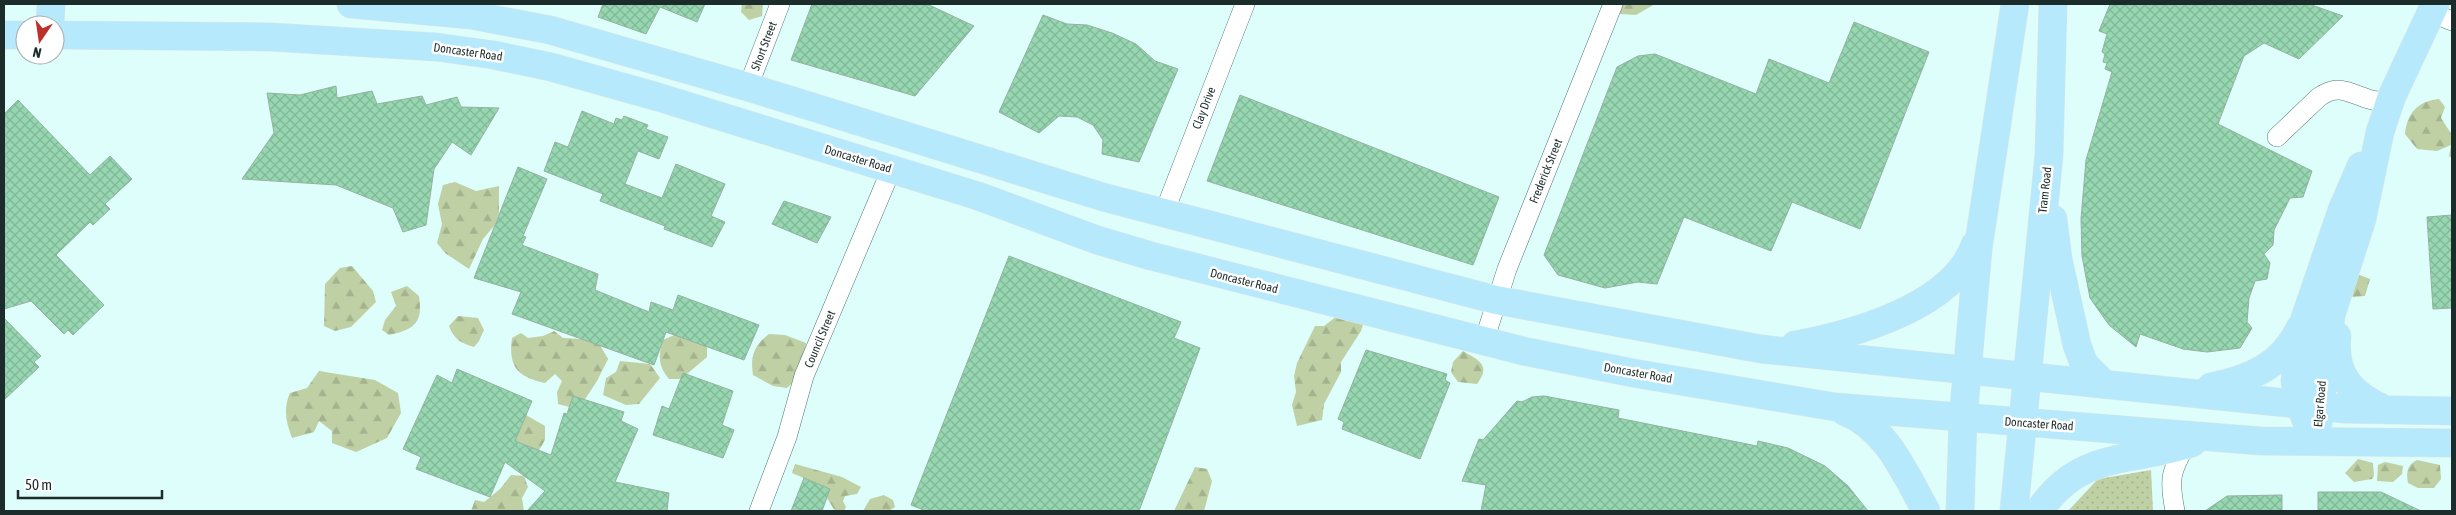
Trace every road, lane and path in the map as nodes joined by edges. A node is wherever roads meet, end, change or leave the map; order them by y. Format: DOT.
graph roads {
  1 [pos="351,4"];
  2 [pos="780,4"];
  3 [pos="1245,4"];
  4 [pos="1614,4"];
  5 [pos="2015,4"];
  6 [pos="2053,4"];
  7 [pos="2439,12"];
  8 [pos="65,35"];
  9 [pos="748,88"];
  10 [pos="2380,97"];
  11 [pos="2382,128"];
  12 [pos="902,135"];
  13 [pos="2277,137"];
  14 [pos="2049,155"];
  15 [pos="891,170"];
  16 [pos="1164,214"];
  17 [pos="1980,232"];
  18 [pos="1301,249"];
  19 [pos="2342,278"];
  20 [pos="1275,289"];
  21 [pos="1303,295"];
  22 [pos="1496,300"];
  23 [pos="2304,319"];
  24 [pos="1484,341"];
  25 [pos="1762,349"];
  26 [pos="1967,370"];
  27 [pos="2027,376"];
  28 [pos="2102,383"];
  29 [pos="2185,392"];
  30 [pos="2309,405"];
  31 [pos="1835,407"];
  32 [pos="2390,411"];
  33 [pos="2452,411"];
  34 [pos="1963,418"];
  35 [pos="2023,423"];
  36 [pos="2198,441"];
  37 [pos="2316,442"];
  38 [pos="2452,443"];
  39 [pos="759,511"];
  40 [pos="1926,511"];
  41 [pos="1960,511"];
  42 [pos="2014,511"];
  43 [pos="2038,511"];
  44 [pos="2176,511"];
  1 -- 9 [label="main road"];
  2 -- 9 [label="street, Short Street"];
  3 -- 16 [label="street, Clay Drive"];
  4 -- 22 [label="street, Frederick Street"];
  5 -- 17 [label="main road"];
  6 -- 14 [label="main road, Tram Road"];
  7 -- 10 [label="main road, Elgar Road"];
  8 -- 15 [label="main road, Doncaster Road"];
  9 -- 12 [label="main road"];
  10 -- 11 [label="main road, Elgar Road"];
  10 -- 13 [label="street"];
  11 -- 19 [label="main road, Elgar Road"];
  11 -- 23 [label="main road, Elgar Road"];
  12 -- 15 [label="main road"];
  12 -- 16 [label="main road"];
  14 -- 27 [label="main road, Tram Road"];
  14 -- 28 [label="main road"];
  15 -- 20 [label="main road, Doncaster Road"];
  15 -- 39 [label="street, Council Street"];
  16 -- 18 [label="main road"];
  17 -- 25 [label="main road"];
  17 -- 26 [label="main road"];
  18 -- 20 [label="main road"];
  18 -- 21 [label="main road"];
  18 -- 22 [label="main road"];
  19 -- 30 [label="main road, Elgar Road"];
  19 -- 32 [label="main road"];
  20 -- 21 [label="main road, Doncaster Road"];
  21 -- 24 [label="main road, Doncaster Road"];
  22 -- 24 [label="street, Frederick Street"];
  22 -- 25 [label="main road"];
  23 -- 29 [label="main road"];
  23 -- 30 [label="main road, Elgar Road"];
  24 -- 31 [label="main road, Doncaster Road"];
  25 -- 26 [label="main road"];
  26 -- 27 [label="main road"];
  26 -- 34 [label="main road"];
  27 -- 28 [label="main road"];
  27 -- 35 [label="main road, Tram Road"];
  28 -- 29 [label="main road"];
  29 -- 30 [label="main road"];
  30 -- 32 [label="main road"];
  30 -- 37 [label="main road, Elgar Road"];
  31 -- 34 [label="main road, Doncaster Road"];
  31 -- 40 [label="main road"];
  32 -- 33 [label="main road"];
  34 -- 35 [label="main road, Doncaster Road"];
  34 -- 41 [label="main road"];
  35 -- 36 [label="main road, Doncaster Road"];
  35 -- 42 [label="main road, Tram Road"];
  36 -- 37 [label="main road, Doncaster Road"];
  36 -- 43 [label="main road"];
  36 -- 44 [label="street"];
  37 -- 38 [label="main road, Doncaster Road"];
}
